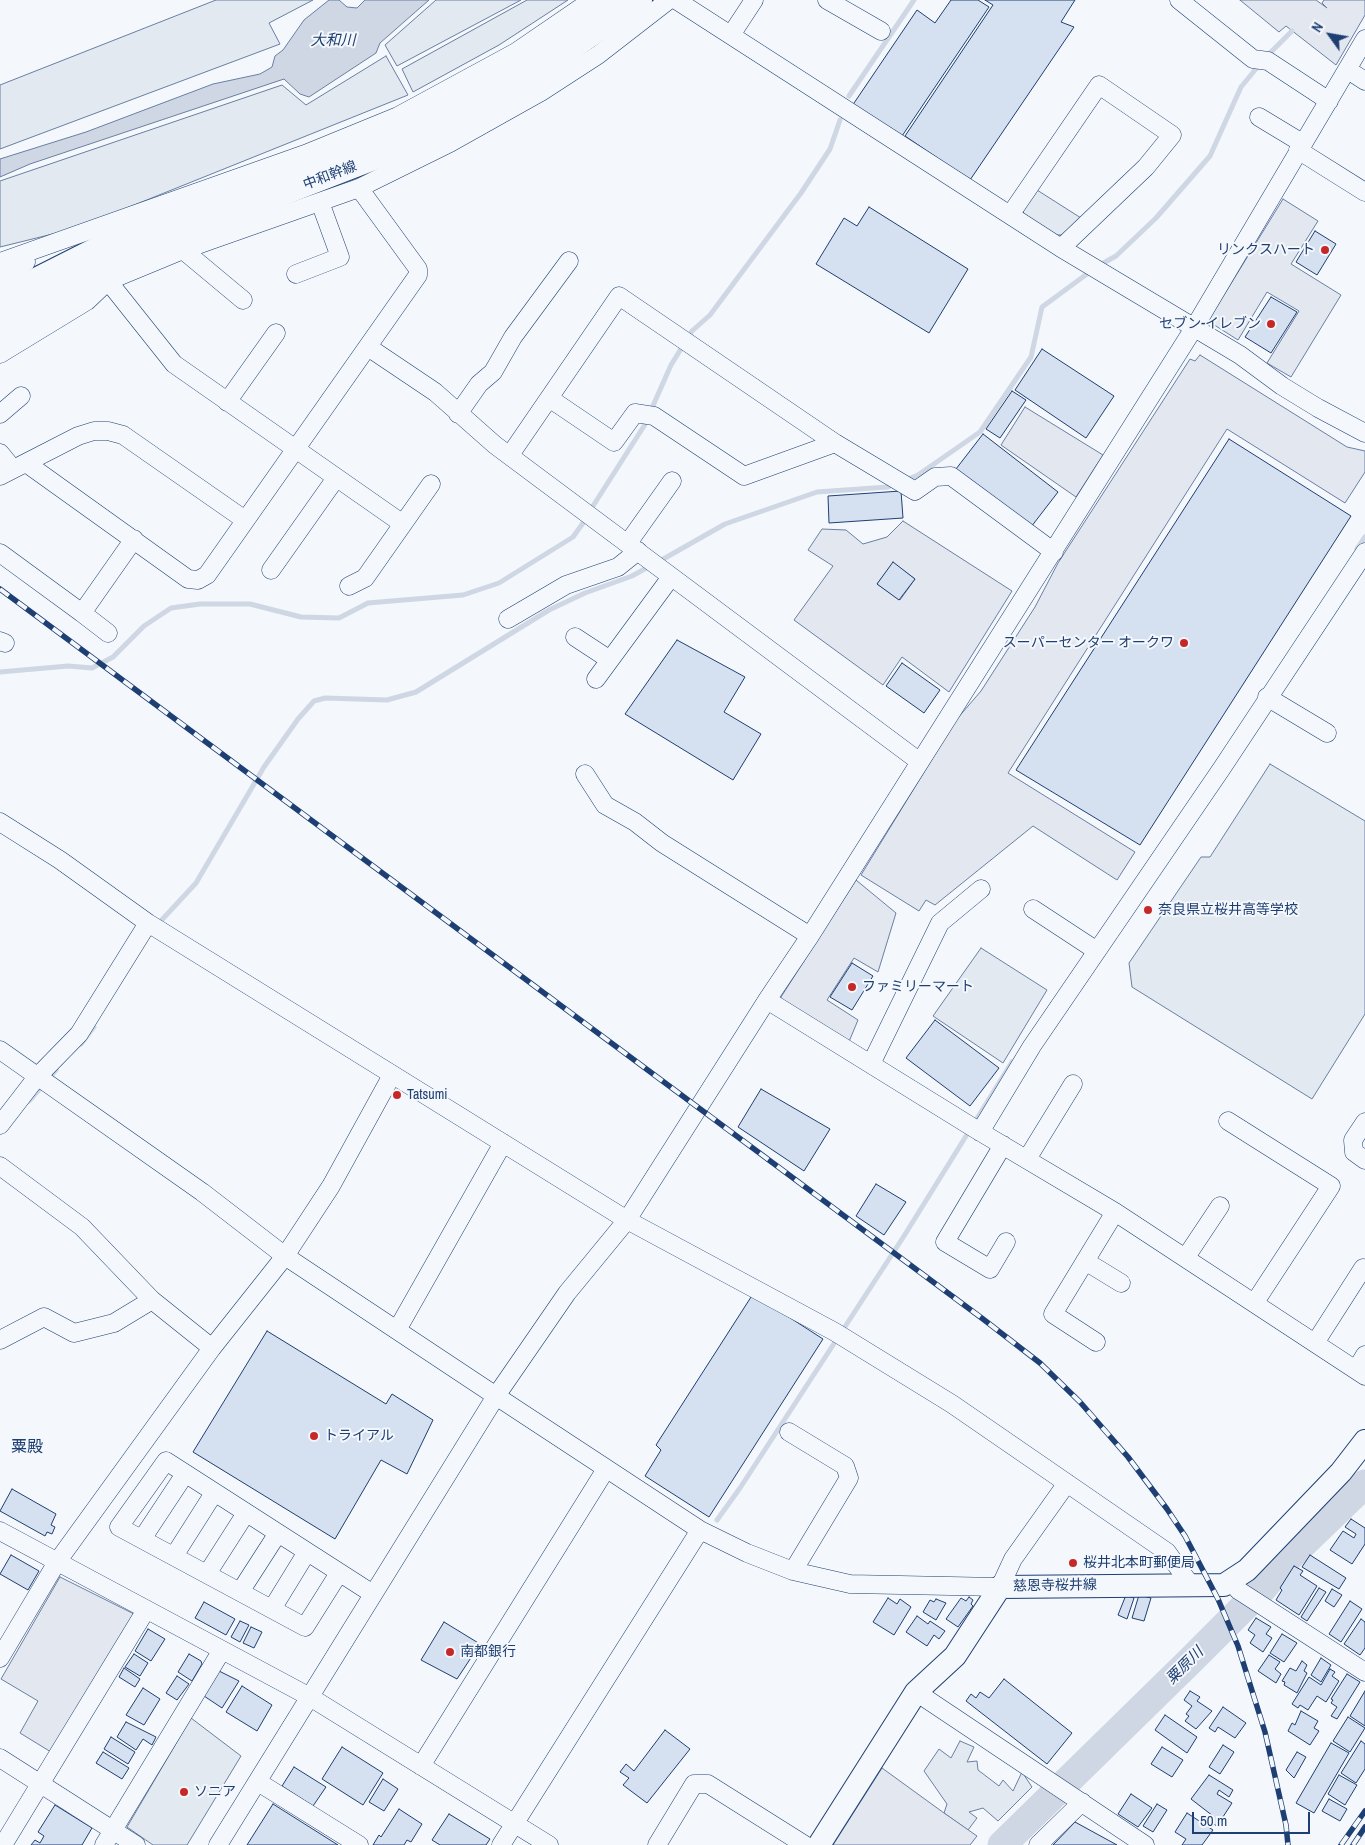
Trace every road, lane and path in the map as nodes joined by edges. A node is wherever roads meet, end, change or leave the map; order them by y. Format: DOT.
graph roads {
  1 [pos="592,0"];
  2 [pos="612,0"];
  3 [pos="641,0"];
  4 [pos="669,0"];
  5 [pos="754,0"];
  6 [pos="827,0"];
  7 [pos="1179,0"];
  8 [pos="687,3"];
  9 [pos="881,31"];
  10 [pos="731,35"];
  11 [pos="1365,40"];
  12 [pos="1348,70"];
  13 [pos="1365,81"];
  14 [pos="1329,101"];
  15 [pos="1259,117"];
  16 [pos="1300,146"];
  17 [pos="359,188"];
  18 [pos="1365,192"];
  19 [pos="320,202"];
  20 [pos="1010,214"];
  21 [pos="66,240"];
  22 [pos="1061,248"];
  23 [pos="182,250"];
  24 [pos="569,261"];
  25 [pos="0,262"];
  26 [pos="296,274"];
  27 [pos="0,276"];
  28 [pos="108,281"];
  29 [pos="0,298"];
  30 [pos="243,300"];
  31 [pos="0,318"];
  32 [pos="1194,328"];
  33 [pos="276,333"];
  34 [pos="0,339"];
  35 [pos="368,347"];
  36 [pos="0,354"];
  37 [pos="21,396"];
  38 [pos="549,398"];
  39 [pos="227,402"];
  40 [pos="0,414"];
  41 [pos="458,414"];
  42 [pos="1365,433"];
  43 [pos="835,443"];
  44 [pos="295,450"];
  45 [pos="0,453"];
  46 [pos="510,455"];
  47 [pos="13,469"];
  48 [pos="336,478"];
  49 [pos="672,481"];
  50 [pos="431,484"];
  51 [pos="245,520"];
  52 [pos="403,524"];
  53 [pos="134,539"];
  54 [pos="1054,552"];
  55 [pos="1365,552"];
  56 [pos="0,553"];
  57 [pos="643,555"];
  58 [pos="271,570"];
  59 [pos="1360,572"];
  60 [pos="671,577"];
  61 [pos="350,586"];
  62 [pos="82,613"];
  63 [pos="508,619"];
  64 [pos="108,633"];
  65 [pos="575,637"];
  66 [pos="610,660"];
  67 [pos="596,678"];
  68 [pos="1267,698"];
  69 [pos="1328,733"];
  70 [pos="920,762"];
  71 [pos="585,774"];
  72 [pos="0,822"];
  73 [pos="981,889"];
  74 [pos="1033,909"];
  75 [pos="148,923"];
  76 [pos="810,936"];
  77 [pos="1092,947"];
  78 [pos="767,1000"];
  79 [pos="0,1050"];
  80 [pos="871,1064"];
  81 [pos="392,1075"];
  82 [pos="37,1077"];
  83 [pos="1074,1085"];
  84 [pos="1228,1121"];
  85 [pos="1365,1122"];
  86 [pos="0,1125"];
  87 [pos="974,1128"];
  88 [pos="503,1143"];
  89 [pos="1003,1145"];
  90 [pos="1027,1159"];
  91 [pos="1365,1160"];
  92 [pos="0,1166"];
  93 [pos="1220,1206"];
  94 [pos="1115,1212"];
  95 [pos="627,1220"];
  96 [pos="1006,1242"];
  97 [pos="285,1256"];
  98 [pos="1186,1257"];
  99 [pos="1085,1261"];
  100 [pos="1363,1268"];
  101 [pos="1121,1284"];
  102 [pos="152,1300"];
  103 [pos="1255,1302"];
  104 [pos="397,1330"];
  105 [pos="0,1340"];
  106 [pos="1096,1342"];
  107 [pos="1315,1343"];
  108 [pos="212,1348"];
  109 [pos="1362,1367"];
  110 [pos="496,1396"];
  111 [pos="789,1432"];
  112 [pos="1365,1441"];
  113 [pos="606,1469"];
  114 [pos="185,1474"];
  115 [pos="1067,1482"];
  116 [pos="214,1493"];
  117 [pos="246,1513"];
  118 [pos="700,1530"];
  119 [pos="0,1531"];
  120 [pos="278,1533"];
  121 [pos="142,1539"];
  122 [pos="307,1552"];
  123 [pos="174,1556"];
  124 [pos="57,1562"];
  125 [pos="793,1571"];
  126 [pos="339,1573"];
  127 [pos="207,1574"];
  128 [pos="1190,1584"];
  129 [pos="1236,1586"];
  130 [pos="1000,1587"];
  131 [pos="240,1592"];
  132 [pos="373,1594"];
  133 [pos="272,1609"];
  134 [pos="146,1610"];
  135 [pos="222,1650"];
  136 [pos="0,1658"];
  137 [pos="1365,1672"];
  138 [pos="916,1692"];
  139 [pos="310,1698"];
  140 [pos="0,1758"];
  141 [pos="421,1766"];
  142 [pos="258,1782"];
  143 [pos="40,1783"];
  144 [pos="1077,1799"];
  145 [pos="515,1824"];
  146 [pos="109,1838"];
  147 [pos="3,1845"];
  148 [pos="136,1845"];
  149 [pos="218,1845"];
  150 [pos="359,1845"];
  151 [pos="501,1845"];
  152 [pos="549,1845"];
  153 [pos="657,1845"];
  154 [pos="805,1845"];
  155 [pos="819,1845"];
  156 [pos="1038,1845"];
  157 [pos="1145,1845"];
  1 -- 21 [label="street"];
  2 -- 29 [label="main road, 中和幹線"];
  3 -- 31 [label="main road, 中和幹線"];
  4 -- 17 [label="street"];
  5 -- 10 [label="street"];
  6 -- 9 [label="street"];
  7 -- 14 [label="street"];
  8 -- 10 [label="street"];
  10 -- 20 [label="street"];
  11 -- 12 [label="street"];
  12 -- 13 [label="street"];
  12 -- 14 [label="street"];
  14 -- 16 [label="street"];
  15 -- 16 [label="street"];
  16 -- 18 [label="street"];
  16 -- 32 [label="street"];
  17 -- 19 [label="street"];
  17 -- 35 [label="street"];
  19 -- 23 [label="street"];
  19 -- 26 [label="street"];
  20 -- 22 [label="street"];
  20 -- 22 [label="street"];
  21 -- 25 [label="street"];
  21 -- 27 [label="street"];
  22 -- 32 [label="street"];
  23 -- 28 [label="street"];
  23 -- 30 [label="street"];
  24 -- 41 [label="street"];
  28 -- 34 [label="street"];
  28 -- 36 [label="street"];
  28 -- 39 [label="street"];
  32 -- 42 [label="street"];
  32 -- 54 [label="street"];
  33 -- 39 [label="street"];
  35 -- 41 [label="street"];
  35 -- 44 [label="street"];
  37 -- 40 [label="street"];
  38 -- 43 [label="street"];
  38 -- 43 [label="street"];
  38 -- 46 [label="street"];
  39 -- 44 [label="street"];
  41 -- 46 [label="street"];
  43 -- 54 [label="street"];
  44 -- 48 [label="street"];
  44 -- 51 [label="street"];
  45 -- 47 [label="street"];
  46 -- 57 [label="street"];
  47 -- 51 [label="street"];
  47 -- 53 [label="street"];
  48 -- 52 [label="street"];
  48 -- 58 [label="street"];
  49 -- 57 [label="street"];
  50 -- 52 [label="street"];
  51 -- 53 [label="street"];
  52 -- 61 [label="street"];
  53 -- 62 [label="street"];
  54 -- 70 [label="street"];
  55 -- 59 [label="street"];
  56 -- 62 [label="street"];
  57 -- 60 [label="street"];
  57 -- 63 [label="street"];
  59 -- 68 [label="street"];
  60 -- 66 [label="street"];
  60 -- 70 [label="street"];
  62 -- 64 [label="street"];
  65 -- 66 [label="street"];
  66 -- 67 [label="street"];
  68 -- 69 [label="street"];
  68 -- 77 [label="street"];
  70 -- 76 [label="street"];
  71 -- 76 [label="street"];
  72 -- 75 [label="street"];
  73 -- 80 [label="street"];
  74 -- 77 [label="street"];
  75 -- 81 [label="street"];
  75 -- 82 [label="street"];
  76 -- 78 [label="street"];
  77 -- 87 [label="street"];
  78 -- 80 [label="street"];
  78 -- 95 [label="street"];
  79 -- 82 [label="street"];
  80 -- 87 [label="street"];
  81 -- 88 [label="street"];
  81 -- 97 [label="street"];
  82 -- 86 [label="street"];
  82 -- 97 [label="street"];
  83 -- 90 [label="street"];
  84 -- 103 [label="street"];
  85 -- 91 [label="street"];
  87 -- 89 [label="street"];
  88 -- 95 [label="street"];
  88 -- 104 [label="street"];
  89 -- 90 [label="street"];
  89 -- 96 [label="street"];
  90 -- 94 [label="street"];
  92 -- 102 [label="street"];
  93 -- 98 [label="street"];
  94 -- 98 [label="street"];
  94 -- 99 [label="street"];
  95 -- 110 [label="street"];
  95 -- 115 [label="street"];
  97 -- 104 [label="street"];
  97 -- 108 [label="street"];
  98 -- 103 [label="street"];
  99 -- 101 [label="street"];
  99 -- 106 [label="street"];
  100 -- 107 [label="street"];
  102 -- 105 [label="street"];
  102 -- 108 [label="street"];
  103 -- 107 [label="street"];
  104 -- 110 [label="street"];
  107 -- 109 [label="street"];
  108 -- 124 [label="street"];
  110 -- 113 [label="street"];
  110 -- 132 [label="street"];
  111 -- 125 [label="street"];
  112 -- 129 [label="main road"];
  113 -- 118 [label="street"];
  113 -- 141 [label="street"];
  114 -- 116 [label="street"];
  114 -- 121 [label="street"];
  114 -- 121 [label="street"];
  115 -- 128 [label="street"];
  115 -- 130 [label="street"];
  116 -- 117 [label="street"];
  116 -- 123 [label="street"];
  117 -- 120 [label="street"];
  117 -- 127 [label="street"];
  118 -- 125 [label="street"];
  118 -- 145 [label="street"];
  119 -- 124 [label="street"];
  120 -- 122 [label="street"];
  120 -- 131 [label="street"];
  121 -- 123 [label="street"];
  122 -- 126 [label="street"];
  122 -- 133 [label="street"];
  123 -- 127 [label="street"];
  124 -- 134 [label="street"];
  124 -- 136 [label="street"];
  125 -- 130 [label="street"];
  126 -- 132 [label="street"];
  126 -- 133 [label="street"];
  127 -- 131 [label="street"];
  128 -- 129 [label="main road, 慈恩寺桜井線"];
  128 -- 130 [label="main road, 慈恩寺桜井線"];
  129 -- 137 [label="street"];
  130 -- 138 [label="main road, 慈恩寺桜井線"];
  131 -- 133 [label="street"];
  132 -- 139 [label="street"];
  134 -- 135 [label="street"];
  134 -- 143 [label="street"];
  135 -- 139 [label="street"];
  135 -- 146 [label="street"];
  138 -- 144 [label="street"];
  138 -- 155 [label="main road, 慈恩寺桜井線"];
  139 -- 141 [label="street"];
  139 -- 142 [label="street"];
  140 -- 143 [label="street"];
  141 -- 145 [label="street"];
  142 -- 149 [label="street"];
  142 -- 150 [label="street"];
  143 -- 146 [label="street"];
  143 -- 147 [label="street"];
  144 -- 156 [label="street"];
  144 -- 157 [label="street"];
  145 -- 151 [label="street"];
  145 -- 152 [label="street"];
  146 -- 148 [label="street"];
  153 -- 154 [label="street"];
}
